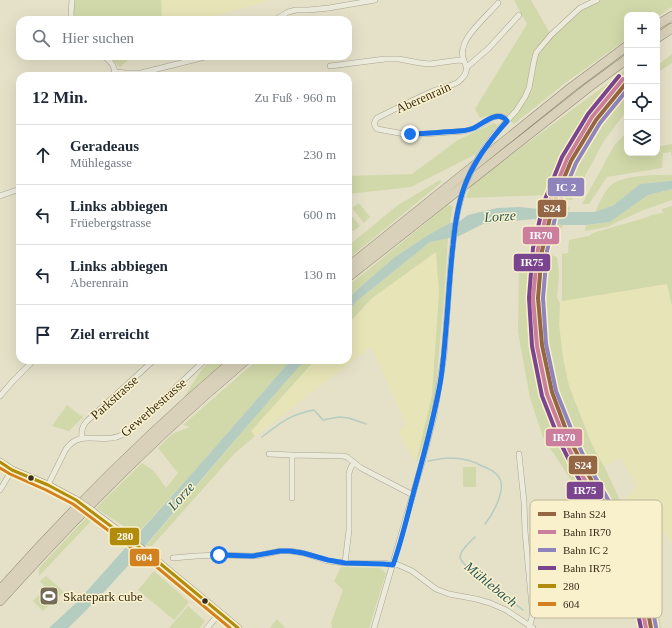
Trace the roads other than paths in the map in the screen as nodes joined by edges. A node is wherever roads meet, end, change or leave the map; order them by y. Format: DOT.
graph roads {
  1 [pos="72,0"];
  2 [pos="375,0"];
  3 [pos="597,0"];
  4 [pos="498,3"];
  5 [pos="519,15"];
  6 [pos="71,16"];
  7 [pos="282,16"];
  8 [pos="672,16"];
  9 [pos="660,23"];
  10 [pos="672,28"];
  11 [pos="660,36"];
  12 [pos="624,48"];
  13 [pos="109,60"];
  14 [pos="193,60"];
  15 [pos="464,61"];
  16 [pos="624,61"];
  17 [pos="330,66"];
  18 [pos="467,67"];
  19 [pos="114,72"];
  20 [pos="145,72"];
  21 [pos="507,121"];
  22 [pos="16,190"];
  23 [pos="0,196"];
  24 [pos="352,264"];
  25 [pos="352,274"];
  26 [pos="30,364"];
  27 [pos="150,364"];
  28 [pos="201,364"];
  29 [pos="229,364"];
  30 [pos="241,364"];
  31 [pos="0,396"];
  32 [pos="82,438"];
  33 [pos="269,454"];
  34 [pos="519,454"];
  35 [pos="292,455"];
  36 [pos="0,462"];
  37 [pos="354,463"];
  38 [pos="12,470"];
  39 [pos="48,485"];
  40 [pos="0,490"];
  41 [pos="413,495"];
  42 [pos="292,498"];
  43 [pos="173,558"];
  44 [pos="345,563"];
  45 [pos="393,564"];
  46 [pos="530,585"];
  47 [pos="0,590"];
  48 [pos="0,601"];
  49 [pos="220,613"];
  50 [pos="530,627"];
  51 [pos="207,628"];
  52 [pos="238,628"];
  53 [pos="374,628"];
  1 -- 6 [label="street"];
  2 -- 7 [label="street"];
  3 -- 21 [label="street"];
  4 -- 15 [label="street"];
  5 -- 18 [label="street"];
  8 -- 9 [label="highway"];
  10 -- 11 [label="highway"];
  12 -- 24 [label="highway"];
  13 -- 19 [label="street"];
  14 -- 20 [label="street"];
  15 -- 17 [label="street, Aberenrain"];
  15 -- 18 [label="street"];
  16 -- 25 [label="highway"];
  18 -- 21 [label="street, Aberenrain"];
  21 -- 41 [label="street, bridge"];
  22 -- 23 [label="street"];
  26 -- 31 [label="street"];
  27 -- 32 [label="street, Parkstrasse"];
  28 -- 32 [label="street, Gewerbestrasse"];
  29 -- 47 [label="highway"];
  30 -- 48 [label="highway"];
  32 -- 39 [label="street"];
  33 -- 35 [label="street"];
  34 -- 46 [label="street"];
  35 -- 37 [label="street"];
  35 -- 42 [label="street"];
  36 -- 38 [label="street"];
  37 -- 41 [label="street"];
  37 -- 44 [label="street"];
  38 -- 39 [label="street"];
  38 -- 40 [label="street"];
  39 -- 49 [label="street, bridge"];
  41 -- 45 [label="street"];
  43 -- 44 [label="street"];
  44 -- 45 [label="street"];
  45 -- 50 [label="street"];
  45 -- 53 [label="street"];
  49 -- 51 [label="street"];
  49 -- 52 [label="street"];
}
